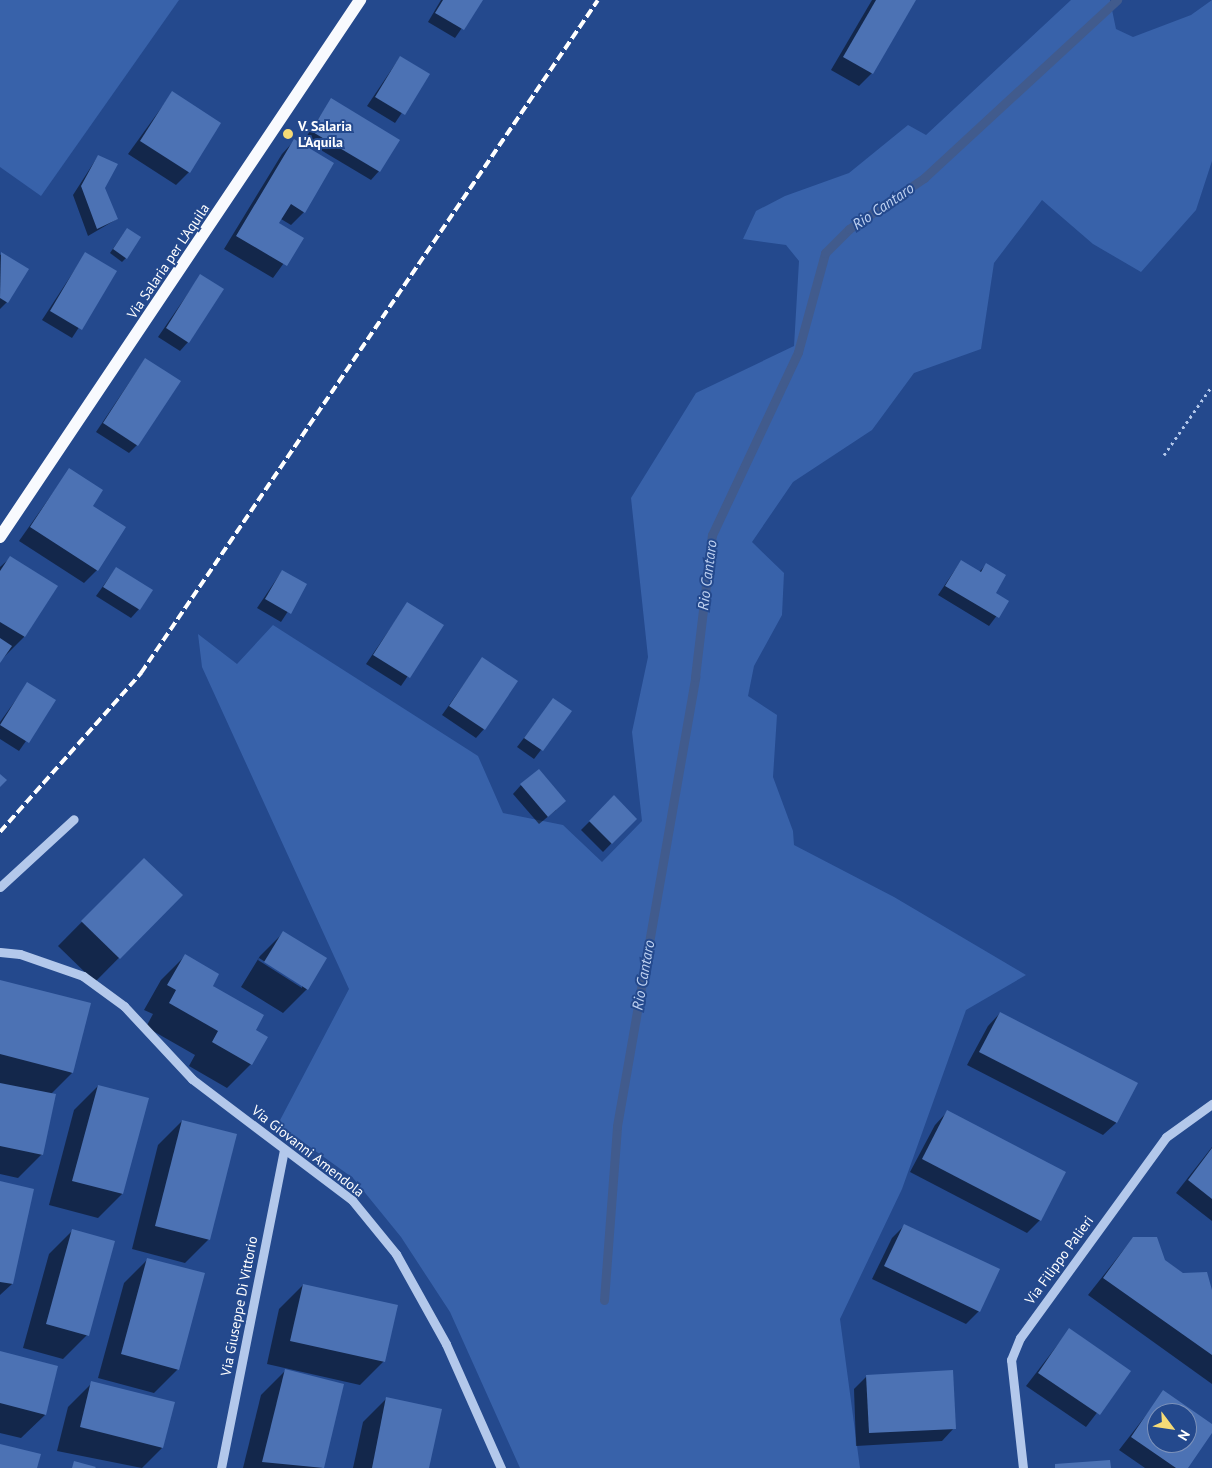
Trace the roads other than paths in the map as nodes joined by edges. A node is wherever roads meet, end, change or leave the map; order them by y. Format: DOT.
graph roads {
  1 [pos="360,0"];
  2 [pos="0,537"];
  3 [pos="74,818"];
  4 [pos="0,887"];
  5 [pos="0,952"];
  6 [pos="1212,1104"];
  7 [pos="284,1149"];
  8 [pos="221,1468"];
  9 [pos="501,1468"];
  10 [pos="1023,1468"];
  1 -- 2 [label="main road, Via Salaria per L'Aquila"];
  3 -- 4 [label="street"];
  5 -- 7 [label="street, Via Giovanni Amendola"];
  6 -- 10 [label="street, Via Filippo Palieri"];
  7 -- 8 [label="street, Via Giuseppe Di Vittorio"];
  7 -- 9 [label="street, Via Giovanni Amendola"];
}
